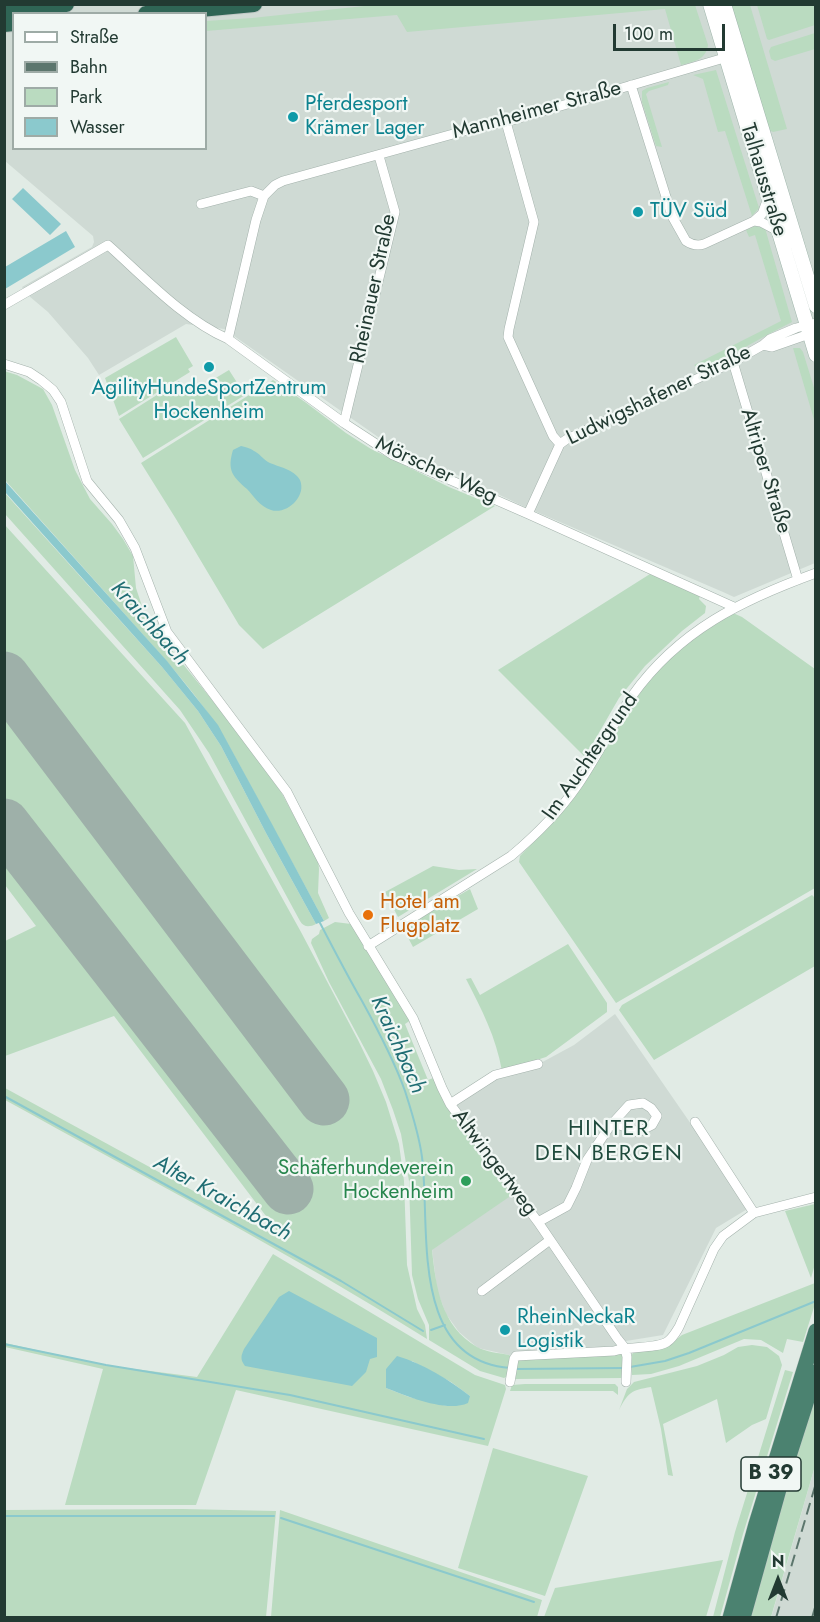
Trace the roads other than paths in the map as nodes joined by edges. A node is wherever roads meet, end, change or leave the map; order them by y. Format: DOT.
graph roads {
  1 [pos="66,4"];
  2 [pos="254,4"];
  3 [pos="710,4"];
  4 [pos="723,4"];
  5 [pos="4,9"];
  6 [pos="168,12"];
  7 [pos="732,56"];
  8 [pos="631,85"];
  9 [pos="506,122"];
  10 [pos="379,156"];
  11 [pos="264,196"];
  12 [pos="768,198"];
  13 [pos="201,204"];
  14 [pos="754,221"];
  15 [pos="778,231"];
  16 [pos="813,292"];
  17 [pos="4,304"];
  18 [pos="816,306"];
  19 [pos="812,328"];
  20 [pos="228,339"];
  21 [pos="816,356"];
  22 [pos="733,362"];
  23 [pos="4,364"];
  24 [pos="344,423"];
  25 [pos="560,444"];
  26 [pos="528,514"];
  27 [pos="816,573"];
  28 [pos="798,580"];
  29 [pos="734,607"];
  30 [pos="368,946"];
  31 [pos="538,1064"];
  32 [pos="450,1104"];
  33 [pos="695,1122"];
  34 [pos="610,1126"];
  35 [pos="816,1197"];
  36 [pos="754,1213"];
  37 [pos="538,1222"];
  38 [pos="550,1240"];
  39 [pos="482,1291"];
  40 [pos="816,1331"];
  41 [pos="626,1352"];
  42 [pos="816,1372"];
  43 [pos="511,1373"];
  44 [pos="626,1378"];
  45 [pos="730,1617"];
  46 [pos="743,1617"];
  1 -- 5 [label="highway"];
  2 -- 6 [label="highway"];
  3 -- 7 [label="main road, Talhausstraße"];
  4 -- 7 [label="main road, Talhausstraße"];
  7 -- 8 [label="street, Mannheimer Straße"];
  7 -- 12 [label="main road, Talhausstraße"];
  7 -- 16 [label="main road, Talhausstraße"];
  8 -- 9 [label="street, Mannheimer Straße"];
  8 -- 14 [label="street"];
  9 -- 10 [label="street, Mannheimer Straße"];
  9 -- 25 [label="street"];
  10 -- 11 [label="street, Mannheimer Straße"];
  10 -- 24 [label="street, Rheinauer Straße"];
  11 -- 13 [label="street"];
  11 -- 20 [label="street"];
  12 -- 14 [label="street"];
  12 -- 15 [label="main road, Talhausstraße"];
  14 -- 15 [label="street"];
  15 -- 19 [label="main road, Talhausstraße"];
  16 -- 18 [label="main road, Talhausstraße"];
  17 -- 20 [label="street, Mörscher Weg"];
  19 -- 21 [label="main road, Talhausstraße"];
  19 -- 22 [label="street, Ludwigshafener Straße"];
  20 -- 24 [label="street, Mörscher Weg"];
  22 -- 25 [label="street, Ludwigshafener Straße"];
  22 -- 28 [label="street, Altriper Straße"];
  23 -- 30 [label="street, Altwingertweg"];
  24 -- 26 [label="street, Mörscher Weg"];
  25 -- 26 [label="street, Ludwigshafener Straße"];
  26 -- 29 [label="street, Mörscher Weg"];
  27 -- 28 [label="street, Im Auchtergrund"];
  28 -- 29 [label="street, Im Auchtergrund"];
  29 -- 30 [label="street, Im Auchtergrund"];
  30 -- 32 [label="street, Altwingertweg"];
  31 -- 32 [label="street"];
  32 -- 37 [label="street, Altwingertweg"];
  33 -- 36 [label="street"];
  34 -- 34 [label="street, Altwingertweg"];
  34 -- 37 [label="street, Altwingertweg"];
  35 -- 36 [label="street"];
  36 -- 41 [label="street"];
  37 -- 38 [label="street, Altwingertweg"];
  38 -- 39 [label="street"];
  38 -- 41 [label="street, Altwingertweg"];
  40 -- 45 [label="highway, B 39"];
  41 -- 43 [label="street"];
  41 -- 44 [label="street"];
  42 -- 46 [label="highway, B 39"];
}
